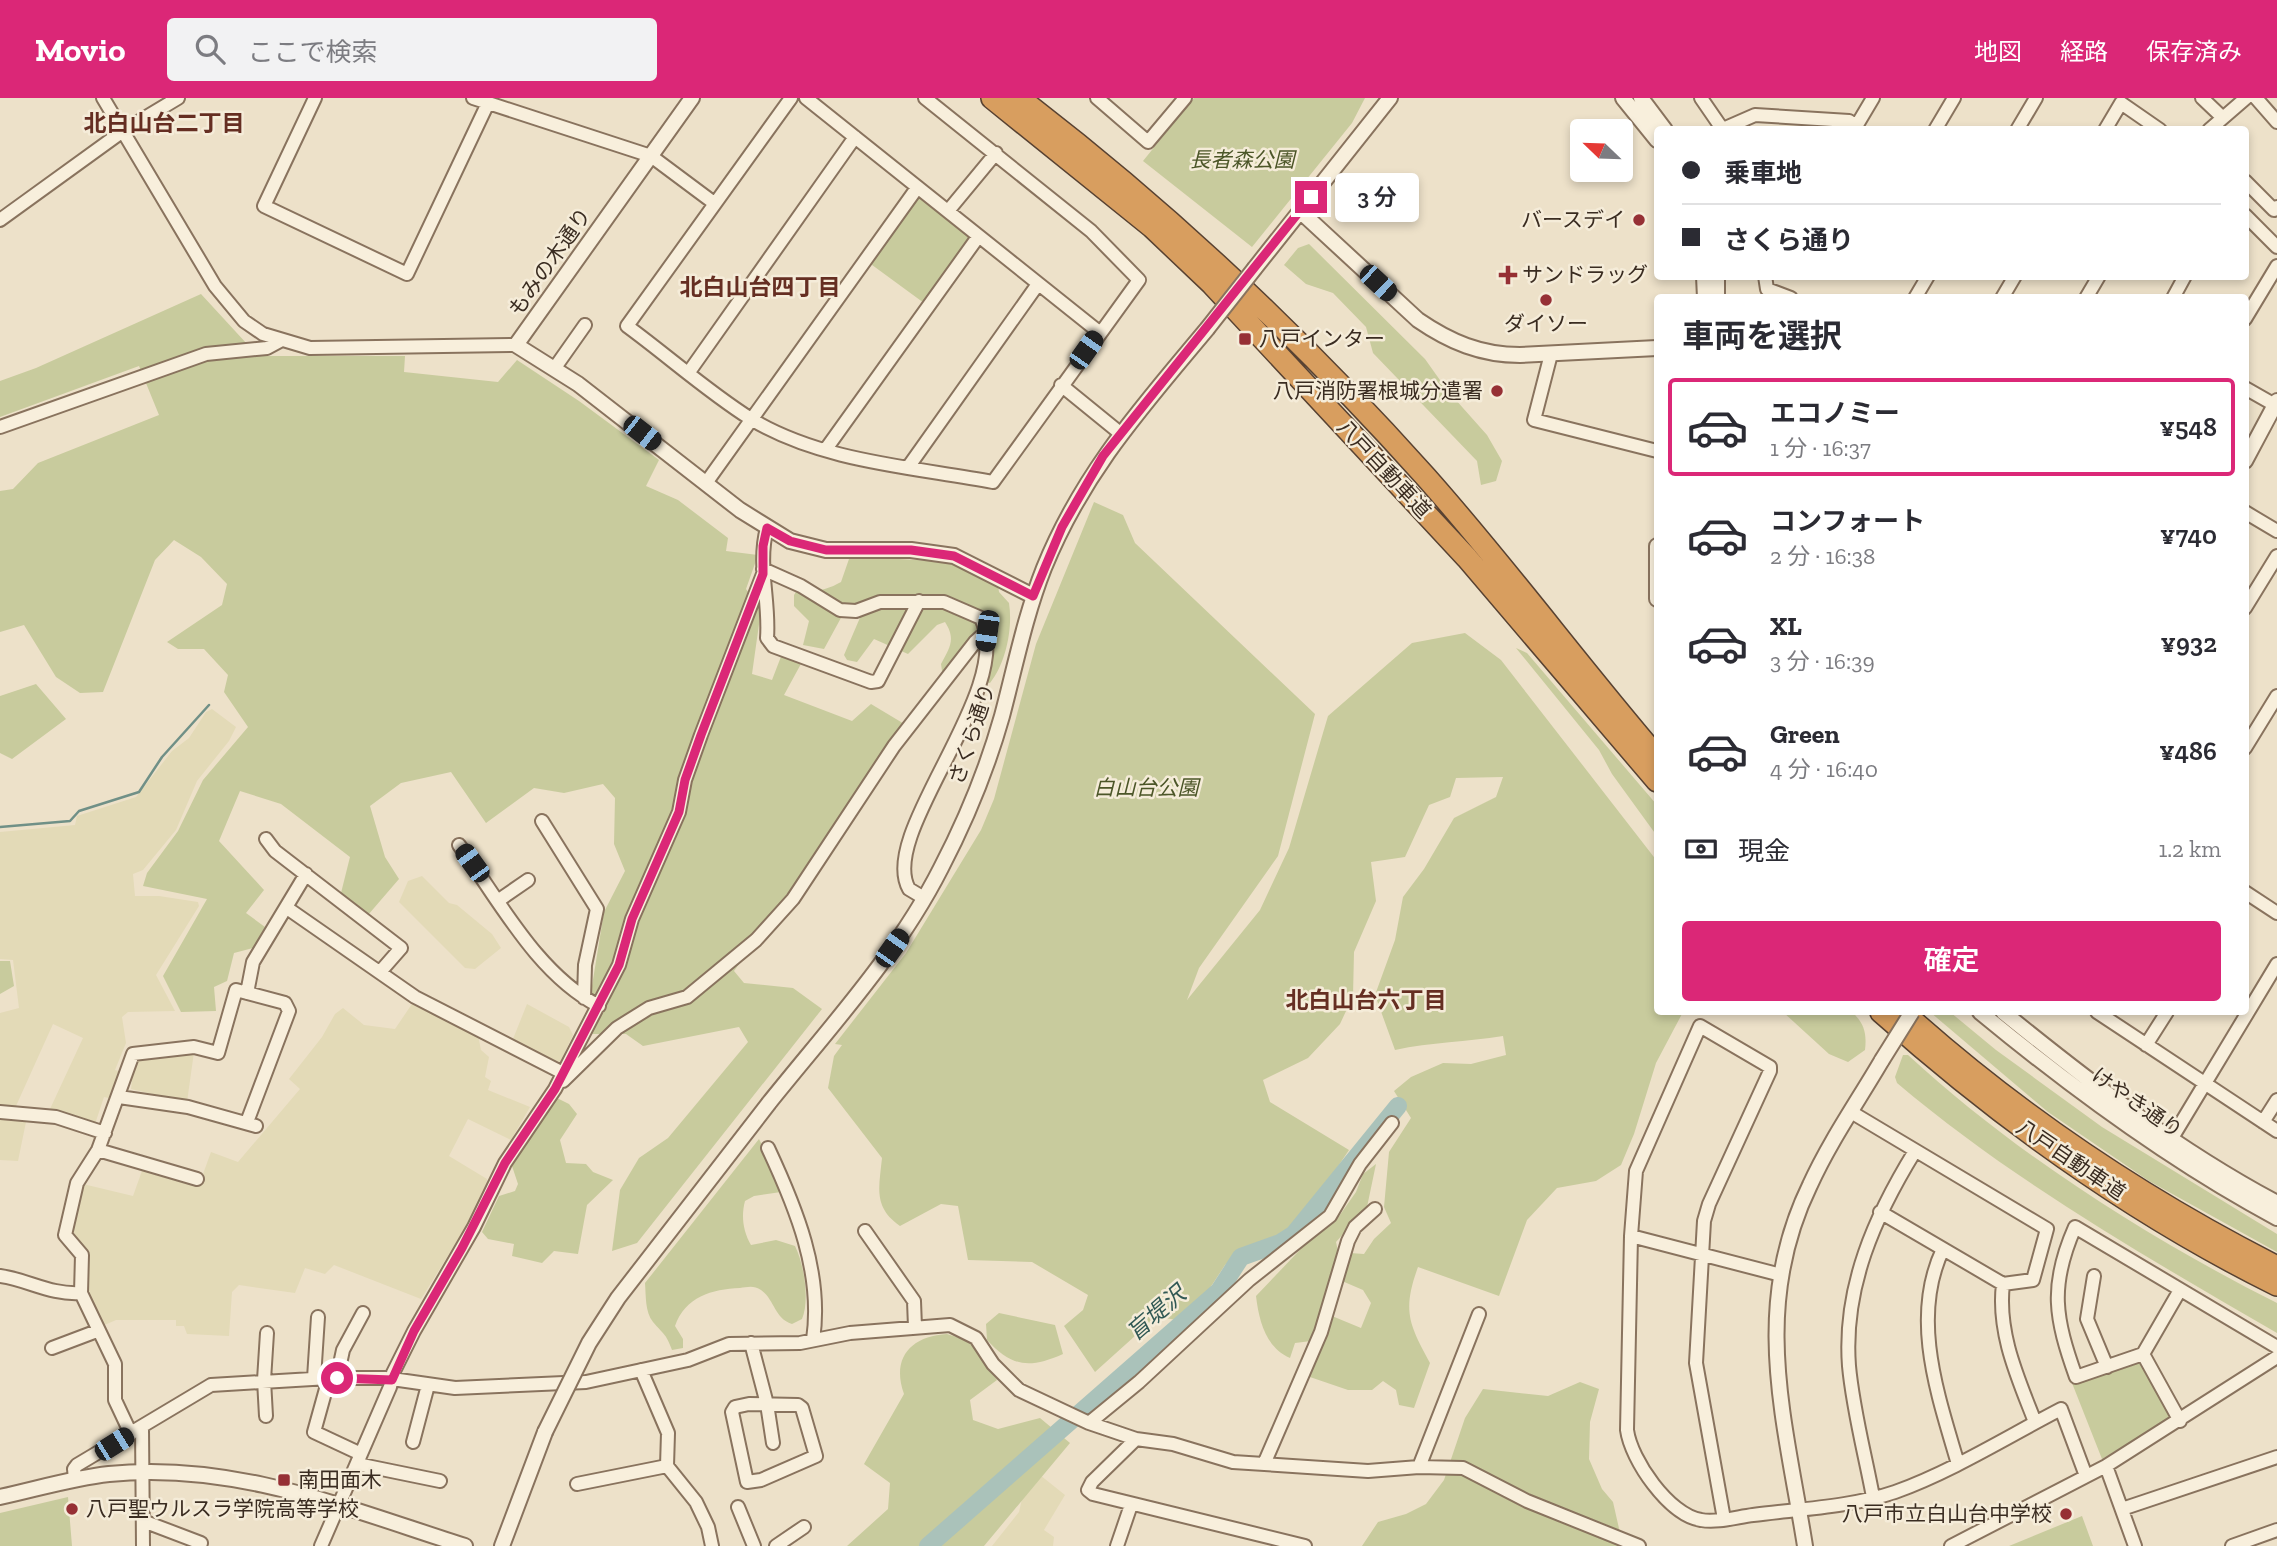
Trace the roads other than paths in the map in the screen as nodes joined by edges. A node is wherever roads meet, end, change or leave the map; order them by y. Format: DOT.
graph roads {
  1 [pos="103,98"];
  2 [pos="178,98"];
  3 [pos="315,98"];
  4 [pos="473,98"];
  5 [pos="692,98"];
  6 [pos="791,98"];
  7 [pos="806,98"];
  8 [pos="925,98"];
  9 [pos="992,98"];
  10 [pos="1019,98"];
  11 [pos="1097,98"];
  12 [pos="1185,98"];
  13 [pos="1390,98"];
  14 [pos="1623,98"];
  15 [pos="1641,98"];
  16 [pos="1701,98"];
  17 [pos="1873,98"];
  18 [pos="1954,98"];
  19 [pos="2036,98"];
  20 [pos="2202,98"];
  21 [pos="2246,98"];
  22 [pos="2256,98"];
  23 [pos="488,103"];
  24 [pos="2222,117"];
  25 [pos="2277,122"];
  26 [pos="1662,126"];
  27 [pos="1721,126"];
  28 [pos="1730,126"];
  29 [pos="1854,126"];
  30 [pos="1856,126"];
  31 [pos="1937,126"];
  32 [pos="2019,126"];
  33 [pos="2107,126"];
  34 [pos="2154,126"];
  35 [pos="2213,126"];
  36 [pos="123,131"];
  37 [pos="1654,136"];
  38 [pos="855,137"];
  39 [pos="996,153"];
  40 [pos="651,156"];
  41 [pos="2249,185"];
  42 [pos="917,188"];
  43 [pos="714,203"];
  44 [pos="2277,207"];
  45 [pos="948,211"];
  46 [pos="1300,211"];
  47 [pos="2249,219"];
  48 [pos="0,220"];
  49 [pos="978,237"];
  50 [pos="2277,247"];
  51 [pos="2277,266"];
  52 [pos="1766,280"];
  53 [pos="1038,284"];
  54 [pos="1780,294"];
  55 [pos="2249,312"];
  56 [pos="585,325"];
  57 [pos="1099,332"];
  58 [pos="280,341"];
  59 [pos="516,345"];
  60 [pos="1654,348"];
  61 [pos="1551,354"];
  62 [pos="554,369"];
  63 [pos="689,372"];
  64 [pos="1061,386"];
  65 [pos="2249,390"];
  66 [pos="2276,403"];
  67 [pos="752,419"];
  68 [pos="0,427"];
  69 [pos="1120,433"];
  70 [pos="826,449"];
  71 [pos="1654,450"];
  72 [pos="2249,454"];
  73 [pos="909,466"];
  74 [pos="706,483"];
  75 [pos="2249,514"];
  76 [pos="767,528"];
  77 [pos="2277,531"];
  78 [pos="2277,556"];
  79 [pos="763,571"];
  80 [pos="1033,596"];
  81 [pos="919,601"];
  82 [pos="2249,602"];
  83 [pos="987,631"];
  84 [pos="2277,696"];
  85 [pos="2249,741"];
  86 [pos="1654,753"];
  87 [pos="1654,777"];
  88 [pos="542,821"];
  89 [pos="266,839"];
  90 [pos="459,845"];
  91 [pos="306,874"];
  92 [pos="528,880"];
  93 [pos="2249,895"];
  94 [pos="925,898"];
  95 [pos="499,900"];
  96 [pos="287,908"];
  97 [pos="2277,913"];
  98 [pos="2277,964"];
  99 [pos="380,972"];
  100 [pos="247,993"];
  101 [pos="591,1002"];
  102 [pos="2249,1011"];
  103 [pos="1885,1015"];
  104 [pos="1907,1015"];
  105 [pos="1910,1015"];
  106 [pos="1984,1015"];
  107 [pos="2007,1015"];
  108 [pos="2101,1015"];
  109 [pos="2165,1015"];
  110 [pos="2246,1015"];
  111 [pos="2146,1045"];
  112 [pos="563,1073"];
  113 [pos="2204,1086"];
  114 [pos="555,1089"];
  115 [pos="120,1097"];
  116 [pos="2277,1100"];
  117 [pos="0,1112"];
  118 [pos="1851,1112"];
  119 [pos="2263,1122"];
  120 [pos="1392,1123"];
  121 [pos="2277,1131"];
  122 [pos="105,1133"];
  123 [pos="2172,1138"];
  124 [pos="768,1148"];
  125 [pos="98,1150"];
  126 [pos="1915,1151"];
  127 [pos="197,1178"];
  128 [pos="2277,1203"];
  129 [pos="1375,1209"];
  130 [pos="1880,1212"];
  131 [pos="2277,1218"];
  132 [pos="865,1231"];
  133 [pos="1631,1236"];
  134 [pos="1943,1249"];
  135 [pos="1701,1254"];
  136 [pos="2277,1266"];
  137 [pos="1782,1275"];
  138 [pos="0,1276"];
  139 [pos="2094,1276"];
  140 [pos="2003,1284"];
  141 [pos="2277,1285"];
  142 [pos="2180,1290"];
  143 [pos="81,1293"];
  144 [pos="363,1313"];
  145 [pos="1479,1314"];
  146 [pos="318,1317"];
  147 [pos="915,1327"];
  148 [pos="97,1331"];
  149 [pos="267,1333"];
  150 [pos="813,1340"];
  151 [pos="751,1343"];
  152 [pos="2277,1347"];
  153 [pos="52,1348"];
  154 [pos="2143,1354"];
  155 [pos="2277,1357"];
  156 [pos="2107,1367"];
  157 [pos="641,1370"];
  158 [pos="314,1378"];
  159 [pos="333,1378"];
  160 [pos="264,1380"];
  161 [pos="392,1380"];
  162 [pos="428,1385"];
  163 [pos="767,1404"];
  164 [pos="266,1416"];
  165 [pos="2180,1421"];
  166 [pos="1089,1423"];
  167 [pos="2035,1423"];
  168 [pos="136,1431"];
  169 [pos="1136,1439"];
  170 [pos="413,1442"];
  171 [pos="773,1443"];
  172 [pos="2277,1457"];
  173 [pos="359,1459"];
  174 [pos="1264,1464"];
  175 [pos="1958,1464"];
  176 [pos="667,1466"];
  177 [pos="2106,1466"];
  178 [pos="1419,1467"];
  179 [pos="144,1472"];
  180 [pos="2086,1476"];
  181 [pos="75,1479"];
  182 [pos="440,1481"];
  183 [pos="577,1484"];
  184 [pos="0,1497"];
  185 [pos="1873,1497"];
  186 [pos="1131,1505"];
  187 [pos="339,1506"];
  188 [pos="737,1507"];
  189 [pos="1799,1509"];
  190 [pos="2122,1509"];
  191 [pos="1724,1519"];
  192 [pos="144,1521"];
  193 [pos="804,1527"];
  194 [pos="2277,1530"];
  195 [pos="201,1543"];
  196 [pos="143,1546"];
  197 [pos="321,1546"];
  198 [pos="465,1546"];
  199 [pos="502,1546"];
  200 [pos="712,1546"];
  201 [pos="754,1546"];
  202 [pos="776,1546"];
  203 [pos="1117,1546"];
  204 [pos="1305,1546"];
  205 [pos="1639,1546"];
  206 [pos="1805,1546"];
  207 [pos="1951,1546"];
  208 [pos="2135,1546"];
  209 [pos="2232,1546"];
  1 -- 36 [label="street"];
  2 -- 36 [label="street"];
  3 -- 23 [label="street"];
  4 -- 23 [label="street"];
  5 -- 40 [label="street, もみの木通り"];
  6 -- 43 [label="street"];
  7 -- 38 [label="street"];
  8 -- 39 [label="street"];
  9 -- 87 [label="highway, 八戸自動車道"];
  10 -- 86 [label="highway, 八戸自動車道"];
  11 -- 12 [label="street"];
  13 -- 46 [label="street, さくら通り"];
  14 -- 37 [label="street"];
  15 -- 26 [label="street"];
  16 -- 27 [label="street"];
  17 -- 30 [label="street"];
  18 -- 31 [label="street"];
  19 -- 32 [label="street"];
  20 -- 24 [label="street"];
  21 -- 24 [label="street"];
  22 -- 25 [label="street"];
  23 -- 40 [label="street"];
  24 -- 35 [label="street"];
  28 -- 29 [label="street"];
  33 -- 34 [label="street"];
  36 -- 48 [label="street"];
  36 -- 58 [label="street"];
  38 -- 42 [label="street"];
  38 -- 63 [label="street"];
  39 -- 45 [label="street"];
  39 -- 57 [label="street"];
  40 -- 43 [label="street"];
  40 -- 59 [label="street, もみの木通り"];
  41 -- 44 [label="street"];
  42 -- 45 [label="street"];
  42 -- 67 [label="street"];
  43 -- 63 [label="street"];
  45 -- 49 [label="street"];
  46 -- 61 [label="street"];
  46 -- 69 [label="street, さくら通り, bridge"];
  47 -- 50 [label="street"];
  49 -- 53 [label="street"];
  49 -- 70 [label="street"];
  51 -- 55 [label="street"];
  52 -- 54 [label="street"];
  53 -- 57 [label="street"];
  53 -- 73 [label="street"];
  56 -- 62 [label="street"];
  57 -- 64 [label="street"];
  58 -- 59 [label="street"];
  58 -- 68 [label="street"];
  59 -- 62 [label="street, もみの木通り"];
  60 -- 61 [label="street"];
  61 -- 71 [label="street"];
  62 -- 74 [label="street, もみの木通り"];
  63 -- 67 [label="street"];
  64 -- 69 [label="street"];
  64 -- 73 [label="street"];
  65 -- 66 [label="street"];
  66 -- 72 [label="street"];
  67 -- 70 [label="street"];
  67 -- 74 [label="street"];
  69 -- 80 [label="street, さくら通り"];
  70 -- 73 [label="street"];
  74 -- 76 [label="street, もみの木通り"];
  75 -- 77 [label="street"];
  76 -- 79 [label="street"];
  76 -- 80 [label="street, もみの木通り"];
  78 -- 82 [label="street"];
  79 -- 81 [label="street"];
  79 -- 81 [label="street"];
  79 -- 101 [label="street"];
  80 -- 94 [label="street, さくら通り"];
  81 -- 83 [label="street"];
  83 -- 94 [label="street"];
  83 -- 114 [label="street"];
  84 -- 85 [label="street"];
  88 -- 101 [label="street"];
  89 -- 91 [label="street"];
  90 -- 95 [label="street"];
  91 -- 96 [label="street"];
  91 -- 99 [label="street"];
  92 -- 95 [label="street"];
  93 -- 97 [label="street"];
  94 -- 199 [label="street, さくら通り, bridge"];
  95 -- 101 [label="street"];
  96 -- 99 [label="street"];
  96 -- 100 [label="street"];
  98 -- 102 [label="street"];
  99 -- 112 [label="street"];
  100 -- 115 [label="street"];
  100 -- 115 [label="street"];
  101 -- 112 [label="street"];
  103 -- 141 [label="highway, 八戸自動車道"];
  104 -- 136 [label="highway, 八戸自動車道"];
  105 -- 118 [label="street, bridge"];
  106 -- 131 [label="street, けやき通り"];
  107 -- 123 [label="street, けやき通り"];
  108 -- 111 [label="street"];
  109 -- 111 [label="street"];
  110 -- 113 [label="street"];
  111 -- 113 [label="street"];
  112 -- 114 [label="street"];
  113 -- 119 [label="street"];
  113 -- 123 [label="street"];
  114 -- 161 [label="street"];
  115 -- 122 [label="street"];
  116 -- 119 [label="street"];
  117 -- 122 [label="street"];
  118 -- 126 [label="street"];
  118 -- 137 [label="street"];
  119 -- 121 [label="street"];
  120 -- 166 [label="street"];
  122 -- 125 [label="street"];
  123 -- 128 [label="street, けやき通り"];
  124 -- 150 [label="street"];
  125 -- 127 [label="street"];
  125 -- 143 [label="street"];
  126 -- 130 [label="street"];
  126 -- 140 [label="street"];
  129 -- 174 [label="street"];
  130 -- 134 [label="street"];
  130 -- 185 [label="street"];
  132 -- 147 [label="street"];
  133 -- 135 [label="street"];
  133 -- 135 [label="street"];
  133 -- 191 [label="street"];
  134 -- 140 [label="street"];
  134 -- 175 [label="street"];
  135 -- 137 [label="street"];
  135 -- 191 [label="street"];
  137 -- 189 [label="street"];
  138 -- 143 [label="street"];
  139 -- 156 [label="street"];
  140 -- 167 [label="street"];
  142 -- 152 [label="street"];
  142 -- 154 [label="street"];
  142 -- 156 [label="street"];
  143 -- 148 [label="street"];
  144 -- 159 [label="street"];
  145 -- 178 [label="street"];
  146 -- 158 [label="street"];
  147 -- 150 [label="street"];
  147 -- 166 [label="street"];
  148 -- 153 [label="street"];
  148 -- 168 [label="street"];
  149 -- 160 [label="street"];
  150 -- 151 [label="street"];
  151 -- 157 [label="street"];
  151 -- 163 [label="street"];
  154 -- 156 [label="street"];
  154 -- 165 [label="street"];
  155 -- 165 [label="street"];
  157 -- 162 [label="street"];
  157 -- 176 [label="street"];
  158 -- 159 [label="street"];
  158 -- 160 [label="street"];
  159 -- 161 [label="street"];
  159 -- 173 [label="street"];
  160 -- 164 [label="street"];
  160 -- 168 [label="street"];
  161 -- 162 [label="street"];
  161 -- 173 [label="street"];
  162 -- 170 [label="street"];
  163 -- 163 [label="street"];
  163 -- 171 [label="street"];
  165 -- 177 [label="street"];
  166 -- 169 [label="street"];
  167 -- 175 [label="street"];
  167 -- 180 [label="street"];
  168 -- 179 [label="street"];
  168 -- 181 [label="street"];
  169 -- 174 [label="street"];
  169 -- 186 [label="street"];
  172 -- 190 [label="street"];
  173 -- 182 [label="street"];
  173 -- 187 [label="street"];
  174 -- 178 [label="street"];
  175 -- 185 [label="street"];
  176 -- 183 [label="street"];
  176 -- 200 [label="street"];
  177 -- 180 [label="street"];
  177 -- 190 [label="street"];
  178 -- 205 [label="street"];
  179 -- 181 [label="street"];
  179 -- 187 [label="street"];
  179 -- 192 [label="street"];
  180 -- 207 [label="street"];
  181 -- 184 [label="street"];
  185 -- 189 [label="street"];
  186 -- 203 [label="street"];
  186 -- 204 [label="street"];
  187 -- 197 [label="street"];
  187 -- 198 [label="street"];
  188 -- 201 [label="street"];
  189 -- 191 [label="street"];
  189 -- 206 [label="street"];
  190 -- 208 [label="street"];
  192 -- 195 [label="street"];
  192 -- 196 [label="street"];
  193 -- 202 [label="street"];
  194 -- 209 [label="street"];
}
